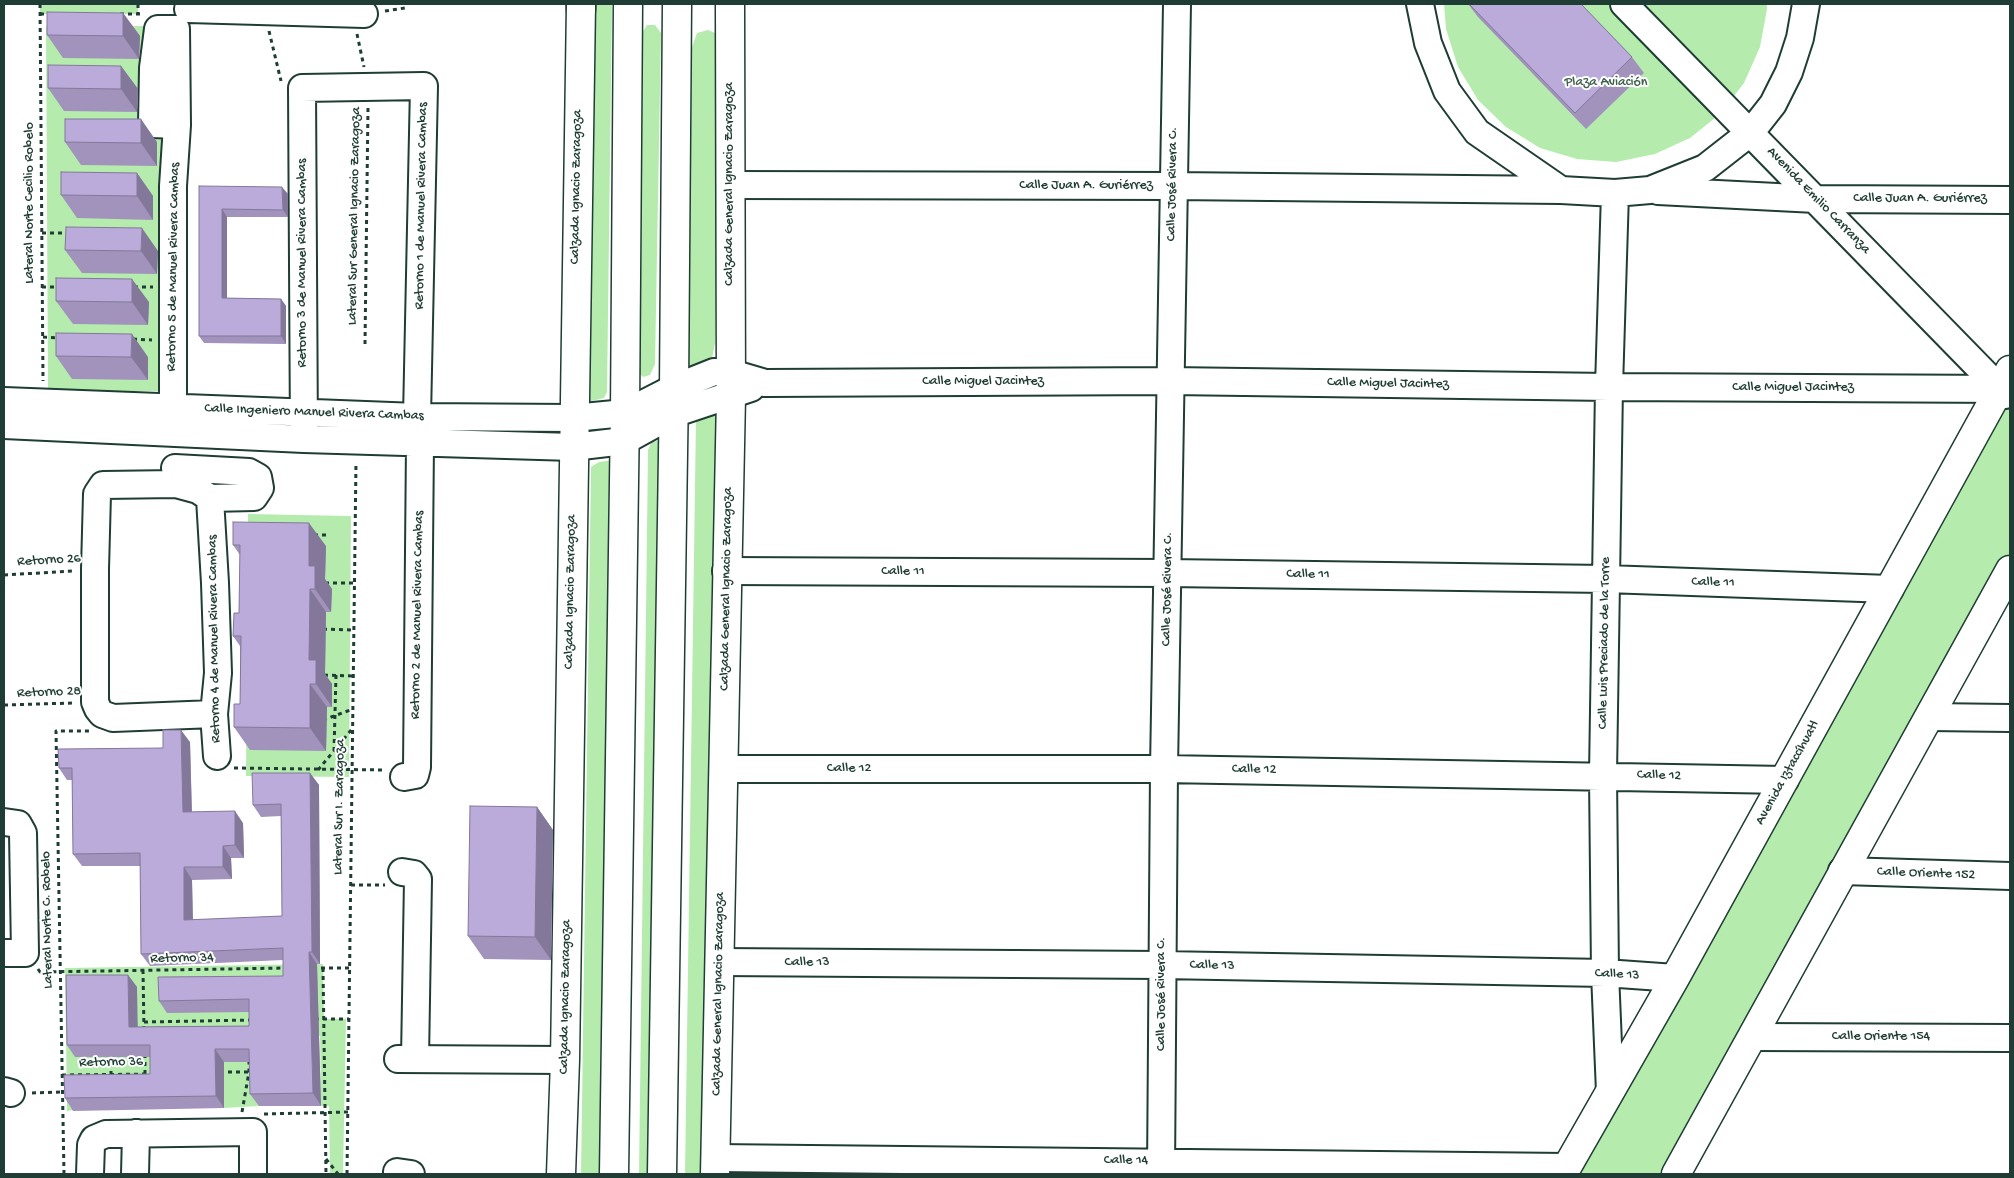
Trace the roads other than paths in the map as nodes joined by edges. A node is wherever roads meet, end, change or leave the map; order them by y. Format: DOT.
graph roads {
  1 [pos="628,4"];
  2 [pos="676,4"];
  3 [pos="730,4"];
  4 [pos="1177,4"];
  5 [pos="1420,4"];
  6 [pos="1624,4"];
  7 [pos="1806,4"];
  8 [pos="581,6"];
  9 [pos="364,14"];
  10 [pos="170,17"];
  11 [pos="302,88"];
  12 [pos="1751,132"];
  13 [pos="730,185"];
  14 [pos="1173,186"];
  15 [pos="1561,190"];
  16 [pos="1650,190"];
  17 [pos="1614,193"];
  18 [pos="1816,199"];
  19 [pos="2010,200"];
  20 [pos="1171,381"];
  21 [pos="731,385"];
  22 [pos="1609,387"];
  23 [pos="2008,387"];
  24 [pos="674,388"];
  25 [pos="4,401"];
  26 [pos="173,408"];
  27 [pos="304,413"];
  28 [pos="625,413"];
  29 [pos="673,414"];
  30 [pos="42,415"];
  31 [pos="418,417"];
  32 [pos="573,418"];
  33 [pos="4,425"];
  34 [pos="304,439"];
  35 [pos="624,441"];
  36 [pos="420,443"];
  37 [pos="573,447"];
  38 [pos="176,476"];
  39 [pos="210,498"];
  40 [pos="2010,570"];
  41 [pos="726,572"];
  42 [pos="1168,573"];
  43 [pos="1606,580"];
  44 [pos="1890,589"];
  45 [pos="214,714"];
  46 [pos="1929,717"];
  47 [pos="2010,718"];
  48 [pos="217,756"];
  49 [pos="723,769"];
  50 [pos="1164,769"];
  51 [pos="1604,775"];
  52 [pos="404,777"];
  53 [pos="1785,780"];
  54 [pos="4,822"];
  55 [pos="1842,871"];
  56 [pos="402,872"];
  57 [pos="2010,876"];
  58 [pos="14,953"];
  59 [pos="719,962"];
  60 [pos="1162,965"];
  61 [pos="1604,973"];
  62 [pos="1675,978"];
  63 [pos="1753,1037"];
  64 [pos="2010,1038"];
  65 [pos="565,1060"];
  66 [pos="1610,1092"];
  67 [pos="136,1133"];
  68 [pos="715,1166"];
  69 [pos="1161,1168"];
  70 [pos="1565,1171"];
  71 [pos="90,1174"];
  72 [pos="135,1174"];
  73 [pos="253,1174"];
  74 [pos="562,1174"];
  75 [pos="614,1174"];
  76 [pos="662,1174"];
  77 [pos="1676,1174"];
  1 -- 28 [label="main road"];
  2 -- 24 [label="main road"];
  3 -- 13 [label="main road, Calzada General Ignacio Zaragoza"];
  4 -- 14 [label="street, Calle José Rivera C."];
  5 -- 15 [label="street"];
  6 -- 12 [label="street, Avenida Emilio Carranza"];
  7 -- 12 [label="street"];
  8 -- 32 [label="main road, Calzada Ignacio Zaragoza"];
  9 -- 10 [label="street"];
  10 -- 26 [label="street, Retorno 5 de Manuel Rivera Cambas"];
  11 -- 27 [label="street, Retorno 3 de Manuel Rivera Cambas"];
  11 -- 31 [label="street, Retorno 1 de Manuel Rivera Cambas"];
  12 -- 16 [label="street"];
  12 -- 18 [label="street, Avenida Emilio Carranza"];
  13 -- 14 [label="street, Calle Juan A. Guriérrez"];
  13 -- 21 [label="main road, Calzada General Ignacio Zaragoza"];
  14 -- 15 [label="street, Calle Juan A. Guriérrez"];
  14 -- 20 [label="street, Calle José Rivera C."];
  15 -- 17 [label="street, Calle Juan A. Guriérrez"];
  16 -- 17 [label="street, Calle Juan A. Guriérrez"];
  16 -- 18 [label="street, Calle Juan A. Guriérrez"];
  17 -- 22 [label="street, Calle Luis Preciado de la Torre"];
  18 -- 19 [label="street, Calle Juan A. Guriérrez"];
  18 -- 23 [label="street, Avenida Emilio Carranza"];
  20 -- 21 [label="street, Calle Miguel Jacintez"];
  20 -- 22 [label="street, Calle Miguel Jacintez"];
  20 -- 42 [label="street, Calle José Rivera C."];
  21 -- 24 [label="street, Calle Miguel Jacintez"];
  21 -- 29 [label="street, Calle Miguel Jacintez"];
  21 -- 41 [label="main road, Calzada General Ignacio Zaragoza"];
  22 -- 23 [label="street, Calle Miguel Jacintez"];
  22 -- 43 [label="street, Calle Luis Preciado de la Torre"];
  23 -- 44 [label="main road, Avenida Iztaccíhuatl"];
  24 -- 28 [label="street, Calle Miguel Jacintez"];
  24 -- 29 [label="main road"];
  25 -- 30 [label="street, Calle Ingeniero Manuel Rivera Cambas"];
  26 -- 27 [label="street, Calle Ingeniero Manuel Rivera Cambas"];
  26 -- 30 [label="street, Calle Ingeniero Manuel Rivera Cambas"];
  27 -- 31 [label="street, Calle Ingeniero Manuel Rivera Cambas"];
  27 -- 34 [label="street, Retorno 3 de Manuel Rivera Cambas"];
  28 -- 32 [label="street, Calle Ingeniero Manuel Rivera Cambas"];
  28 -- 35 [label="main road"];
  29 -- 35 [label="street, Calle Miguel Jacintez"];
  29 -- 76 [label="main road"];
  30 -- 33 [label="street, Calle Ingeniero Manuel Rivera Cambas"];
  30 -- 34 [label="street, Calle Ingeniero Manuel Rivera Cambas"];
  31 -- 32 [label="street, Calle Ingeniero Manuel Rivera Cambas"];
  32 -- 37 [label="main road, Calzada Ignacio Zaragoza"];
  34 -- 36 [label="street, Calle Ingeniero Manuel Rivera Cambas"];
  35 -- 37 [label="street, Calle Ingeniero Manuel Rivera Cambas"];
  35 -- 75 [label="main road"];
  36 -- 37 [label="street, Calle Ingeniero Manuel Rivera Cambas"];
  36 -- 52 [label="street, Retorno 2 de Manuel Rivera Cambas"];
  37 -- 65 [label="main road, Calzada Ignacio Zaragoza"];
  38 -- 39 [label="street"];
  38 -- 39 [label="street"];
  38 -- 45 [label="street"];
  39 -- 45 [label="street, Retorno 4 de Manuel Rivera Cambas"];
  40 -- 46 [label="main road"];
  41 -- 42 [label="street, Calle 11"];
  41 -- 49 [label="main road, Calzada General Ignacio Zaragoza"];
  42 -- 43 [label="street, Calle 11"];
  42 -- 50 [label="street, Calle José Rivera C."];
  43 -- 44 [label="street, Calle 11"];
  43 -- 51 [label="street, Calle Luis Preciado de la Torre"];
  44 -- 53 [label="main road, Avenida Iztaccíhuatl"];
  45 -- 48 [label="street, Retorno 4 de Manuel Rivera Cambas"];
  46 -- 47 [label="street"];
  46 -- 55 [label="main road"];
  49 -- 50 [label="street, Calle 12"];
  49 -- 59 [label="main road, Calzada General Ignacio Zaragoza"];
  50 -- 51 [label="street, Calle 12"];
  50 -- 60 [label="street, Calle José Rivera C."];
  51 -- 53 [label="street, Calle 12"];
  51 -- 61 [label="street, Calle Luis Preciado de la Torre"];
  53 -- 62 [label="main road, Avenida Iztaccíhuatl"];
  54 -- 58 [label="street"];
  55 -- 57 [label="street, Calle Oriente 152"];
  55 -- 63 [label="main road"];
  56 -- 65 [label="street"];
  59 -- 60 [label="street, Calle 13"];
  59 -- 68 [label="main road, Calzada General Ignacio Zaragoza"];
  60 -- 61 [label="street, Calle 13"];
  60 -- 69 [label="street, Calle José Rivera C."];
  61 -- 62 [label="street, Calle 13"];
  61 -- 66 [label="street, Calle Luis Preciado de la Torre"];
  62 -- 66 [label="main road, Avenida Iztaccíhuatl"];
  63 -- 64 [label="street, Calle Oriente 154"];
  63 -- 77 [label="main road"];
  65 -- 74 [label="main road, Calzada Ignacio Zaragoza"];
  66 -- 70 [label="main road, Avenida Iztaccíhuatl"];
  67 -- 71 [label="street"];
  67 -- 72 [label="street"];
  67 -- 73 [label="street"];
  68 -- 69 [label="street, Calle 14"];
  69 -- 70 [label="street, Calle 14"];
}
